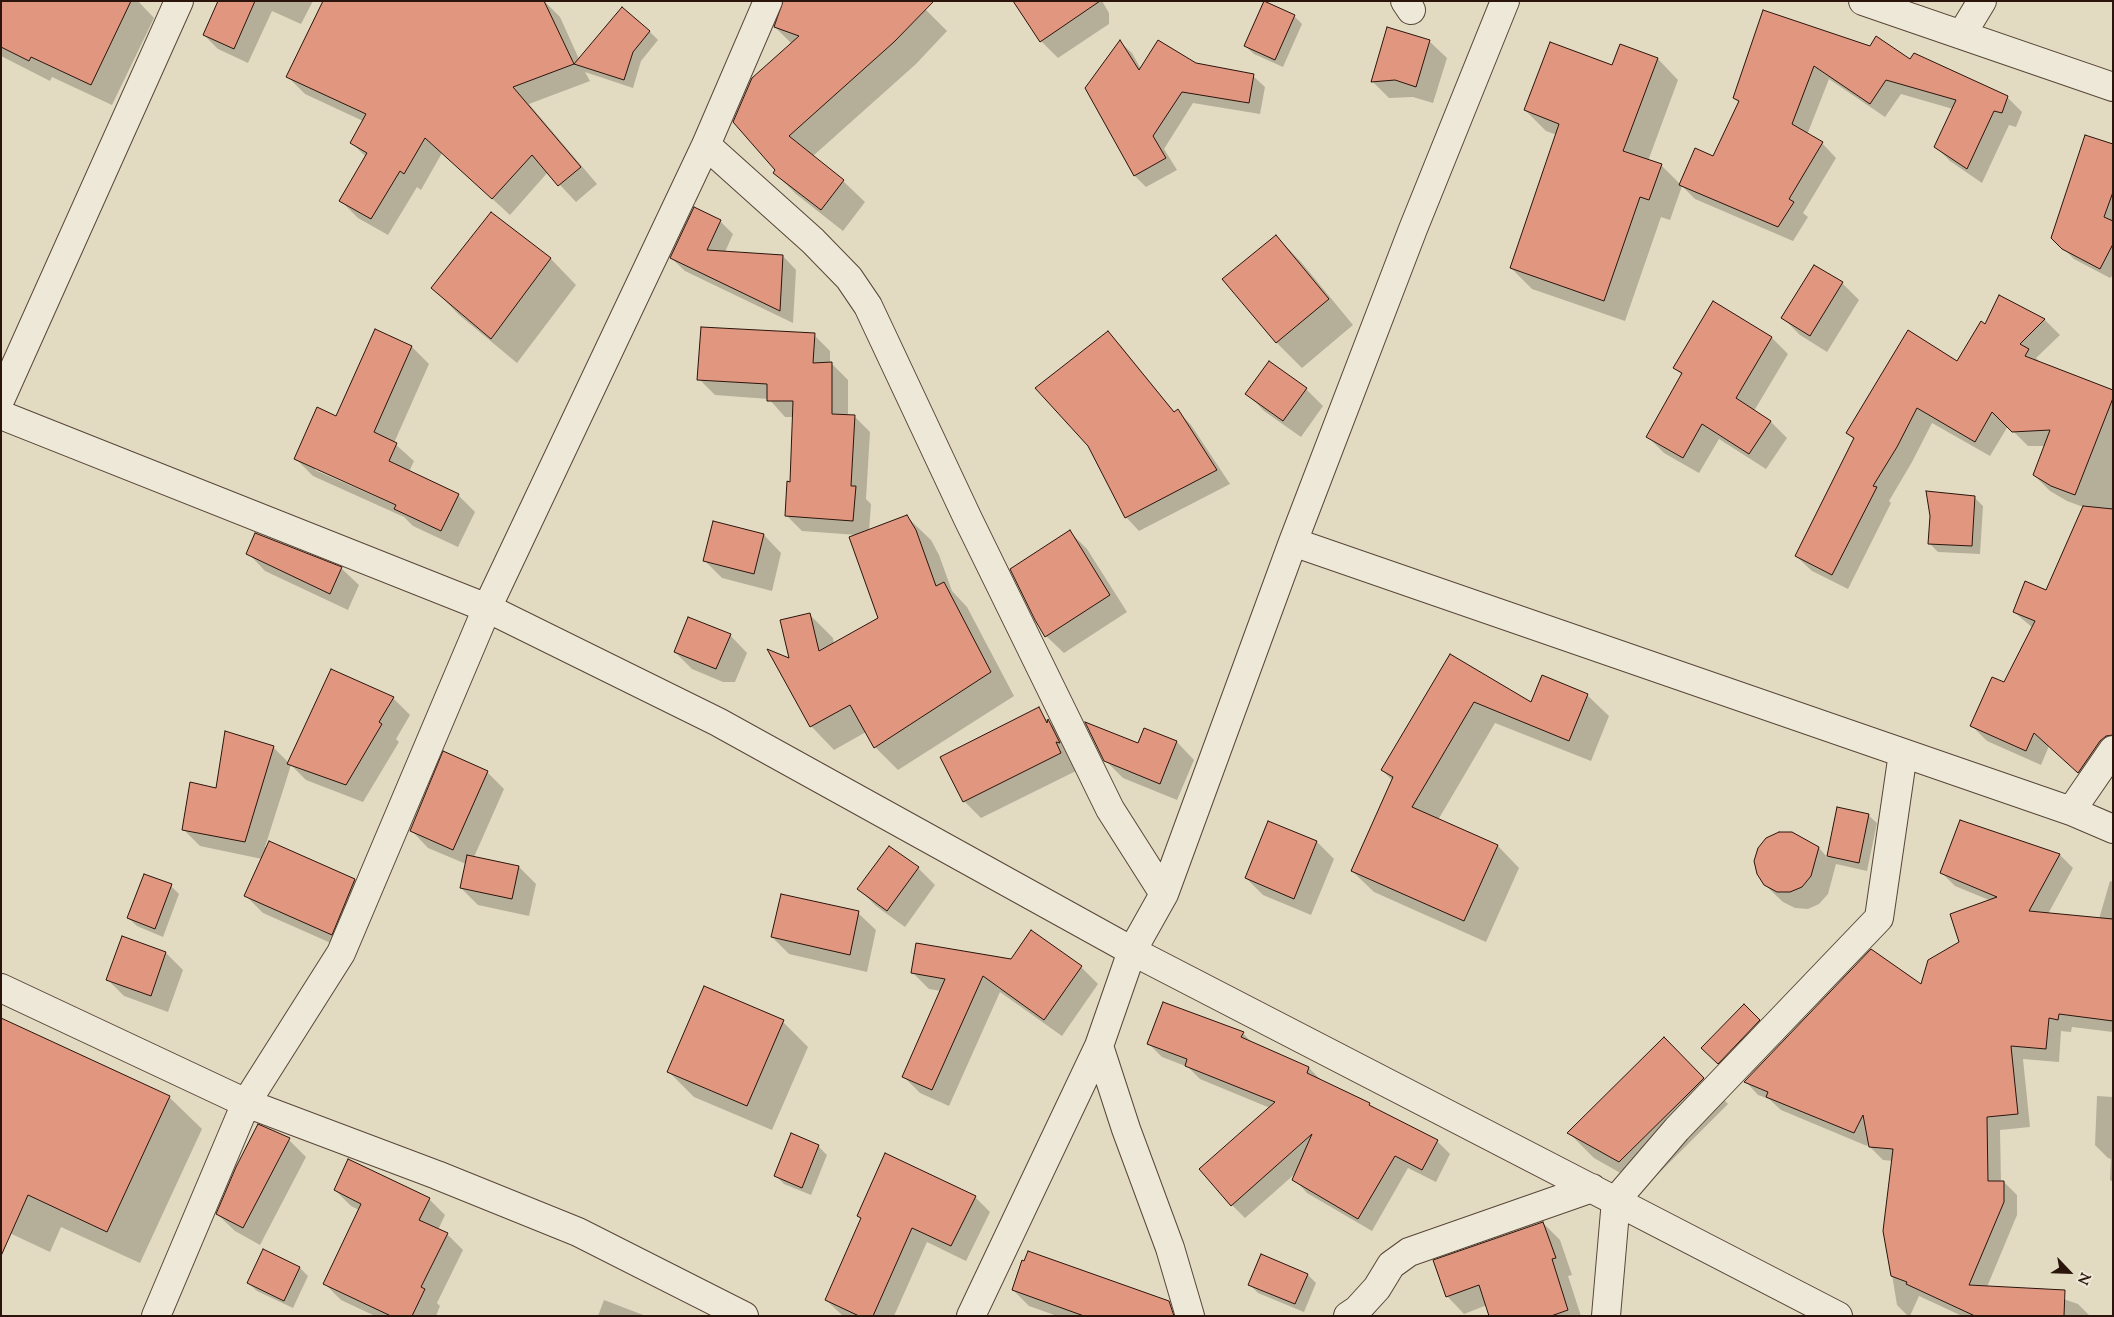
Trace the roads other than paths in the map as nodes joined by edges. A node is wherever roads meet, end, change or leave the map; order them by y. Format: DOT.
graph roads {
  1 [pos="179,1"];
  2 [pos="768,1"];
  3 [pos="1505,1"];
  4 [pos="1863,1"];
  5 [pos="1982,1"];
  6 [pos="1962,34"];
  7 [pos="2113,87"];
  8 [pos="706,145"];
  9 [pos="1,398"];
  10 [pos="1,415"];
  11 [pos="1293,542"];
  12 [pos="487,608"];
  13 [pos="2113,750"];
  14 [pos="1903,753"];
  15 [pos="2071,811"];
  16 [pos="2113,829"];
  17 [pos="1164,894"];
  18 [pos="1132,951"];
  19 [pos="1,988"];
  20 [pos="1099,1046"];
  21 [pos="246,1103"];
  22 [pos="1592,1188"];
  23 [pos="1616,1200"];
  24 [pos="156,1316"];
  25 [pos="744,1316"];
  26 [pos="971,1316"];
  27 [pos="1190,1316"];
  28 [pos="1348,1316"];
  29 [pos="1606,1316"];
  30 [pos="1838,1316"];
  1 -- 9 [label="street"];
  2 -- 8 [label="street"];
  3 -- 11 [label="street"];
  4 -- 6 [label="street"];
  5 -- 6 [label="street"];
  6 -- 7 [label="street"];
  8 -- 12 [label="street"];
  8 -- 17 [label="street"];
  10 -- 12 [label="street"];
  11 -- 14 [label="street"];
  11 -- 17 [label="street"];
  12 -- 18 [label="street"];
  12 -- 21 [label="street"];
  13 -- 15 [label="street"];
  14 -- 15 [label="street"];
  14 -- 23 [label="street"];
  15 -- 16 [label="street"];
  17 -- 18 [label="street"];
  18 -- 20 [label="street"];
  18 -- 22 [label="street"];
  19 -- 21 [label="street"];
  20 -- 26 [label="street"];
  20 -- 27 [label="street"];
  21 -- 24 [label="street"];
  21 -- 25 [label="street"];
  22 -- 23 [label="street"];
  22 -- 28 [label="street"];
  23 -- 29 [label="street"];
  23 -- 30 [label="street"];
}
